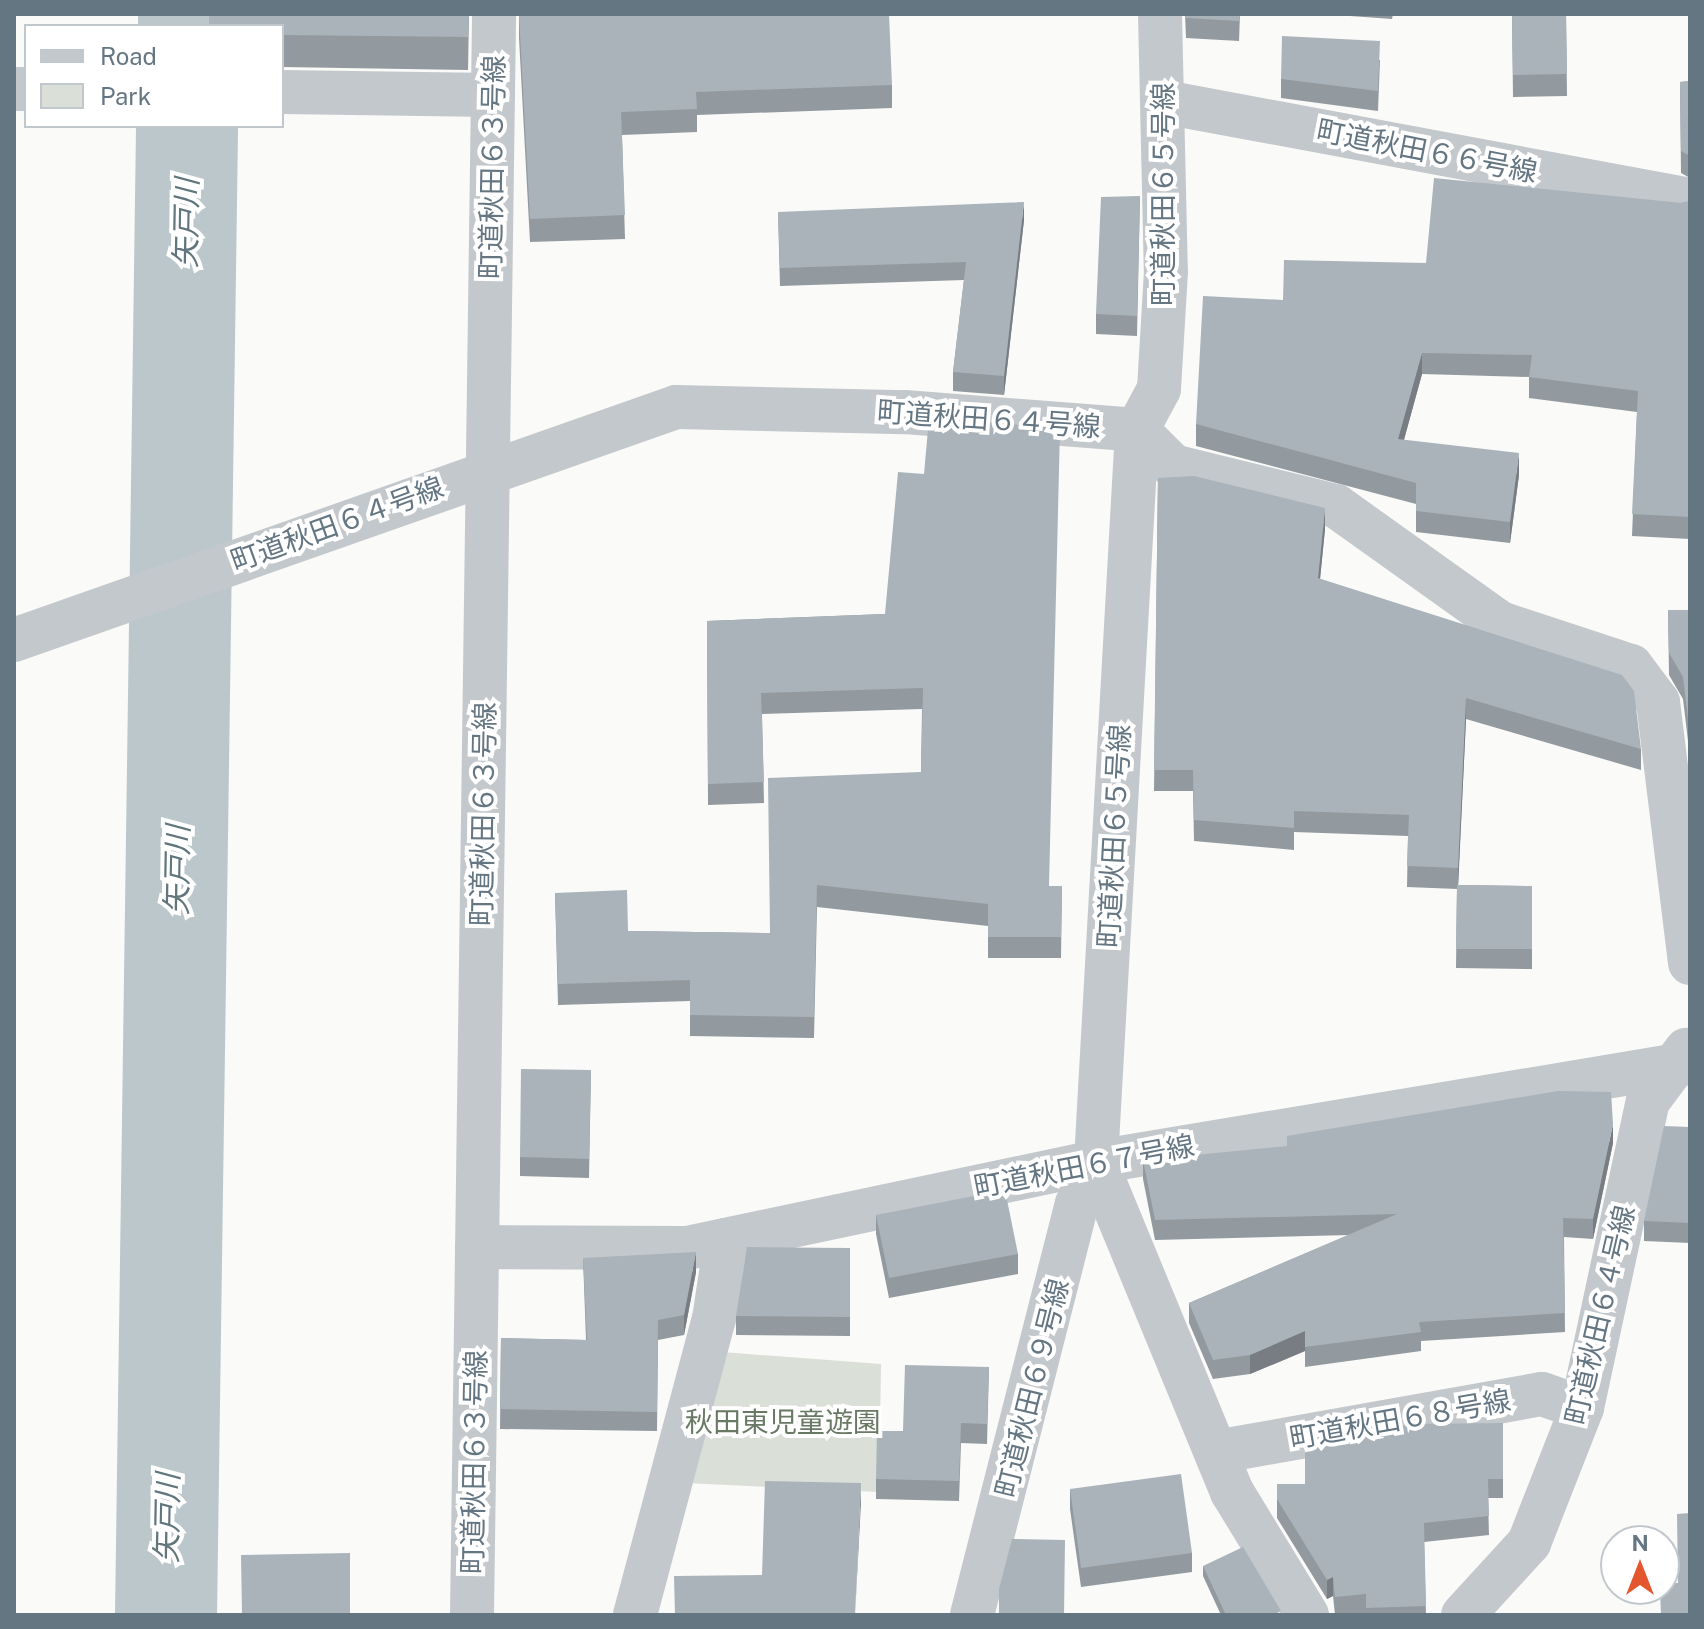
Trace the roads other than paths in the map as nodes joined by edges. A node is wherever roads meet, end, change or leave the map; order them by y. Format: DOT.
graph roads {
  1 [pos="494,14"];
  2 [pos="1160,14"];
  3 [pos="284,92"];
  4 [pos="493,95"];
  5 [pos="1164,102"];
  6 [pos="1690,200"];
  7 [pos="1137,430"];
  8 [pos="488,469"];
  9 [pos="14,640"];
  10 [pos="1690,963"];
  11 [pos="1686,1057"];
  12 [pos="1096,1162"];
  13 [pos="726,1240"];
  14 [pos="477,1247"];
  15 [pos="1582,1408"];
  16 [pos="1216,1452"];
  17 [pos="472,1615"];
  18 [pos="635,1615"];
  19 [pos="972,1615"];
  20 [pos="1307,1615"];
  21 [pos="1463,1615"];
  1 -- 4 [label="street, 町道秋田６３号線"];
  2 -- 5 [label="street, 町道秋田６５号線"];
  3 -- 4 [label="street"];
  4 -- 8 [label="street, 町道秋田６３号線"];
  5 -- 6 [label="street, 町道秋田６６号線"];
  5 -- 7 [label="street, 町道秋田６５号線"];
  7 -- 8 [label="street, 町道秋田６４号線"];
  7 -- 10 [label="street, 町道秋田６４号線"];
  7 -- 12 [label="street, 町道秋田６５号線"];
  8 -- 9 [label="street, 町道秋田６４号線"];
  8 -- 14 [label="street, 町道秋田６３号線"];
  11 -- 12 [label="street, 町道秋田６７号線"];
  11 -- 15 [label="street, 町道秋田６４号線"];
  12 -- 13 [label="street, 町道秋田６７号線"];
  12 -- 16 [label="street, 町道秋田６５号線"];
  12 -- 19 [label="street, 町道秋田６９号線"];
  13 -- 14 [label="street, 町道秋田６７号線"];
  13 -- 18 [label="street"];
  14 -- 17 [label="street, 町道秋田６３号線"];
  15 -- 16 [label="street, 町道秋田６８号線"];
  15 -- 21 [label="street, 町道秋田６４号線"];
  16 -- 20 [label="street, 町道秋田６５号線"];
}
